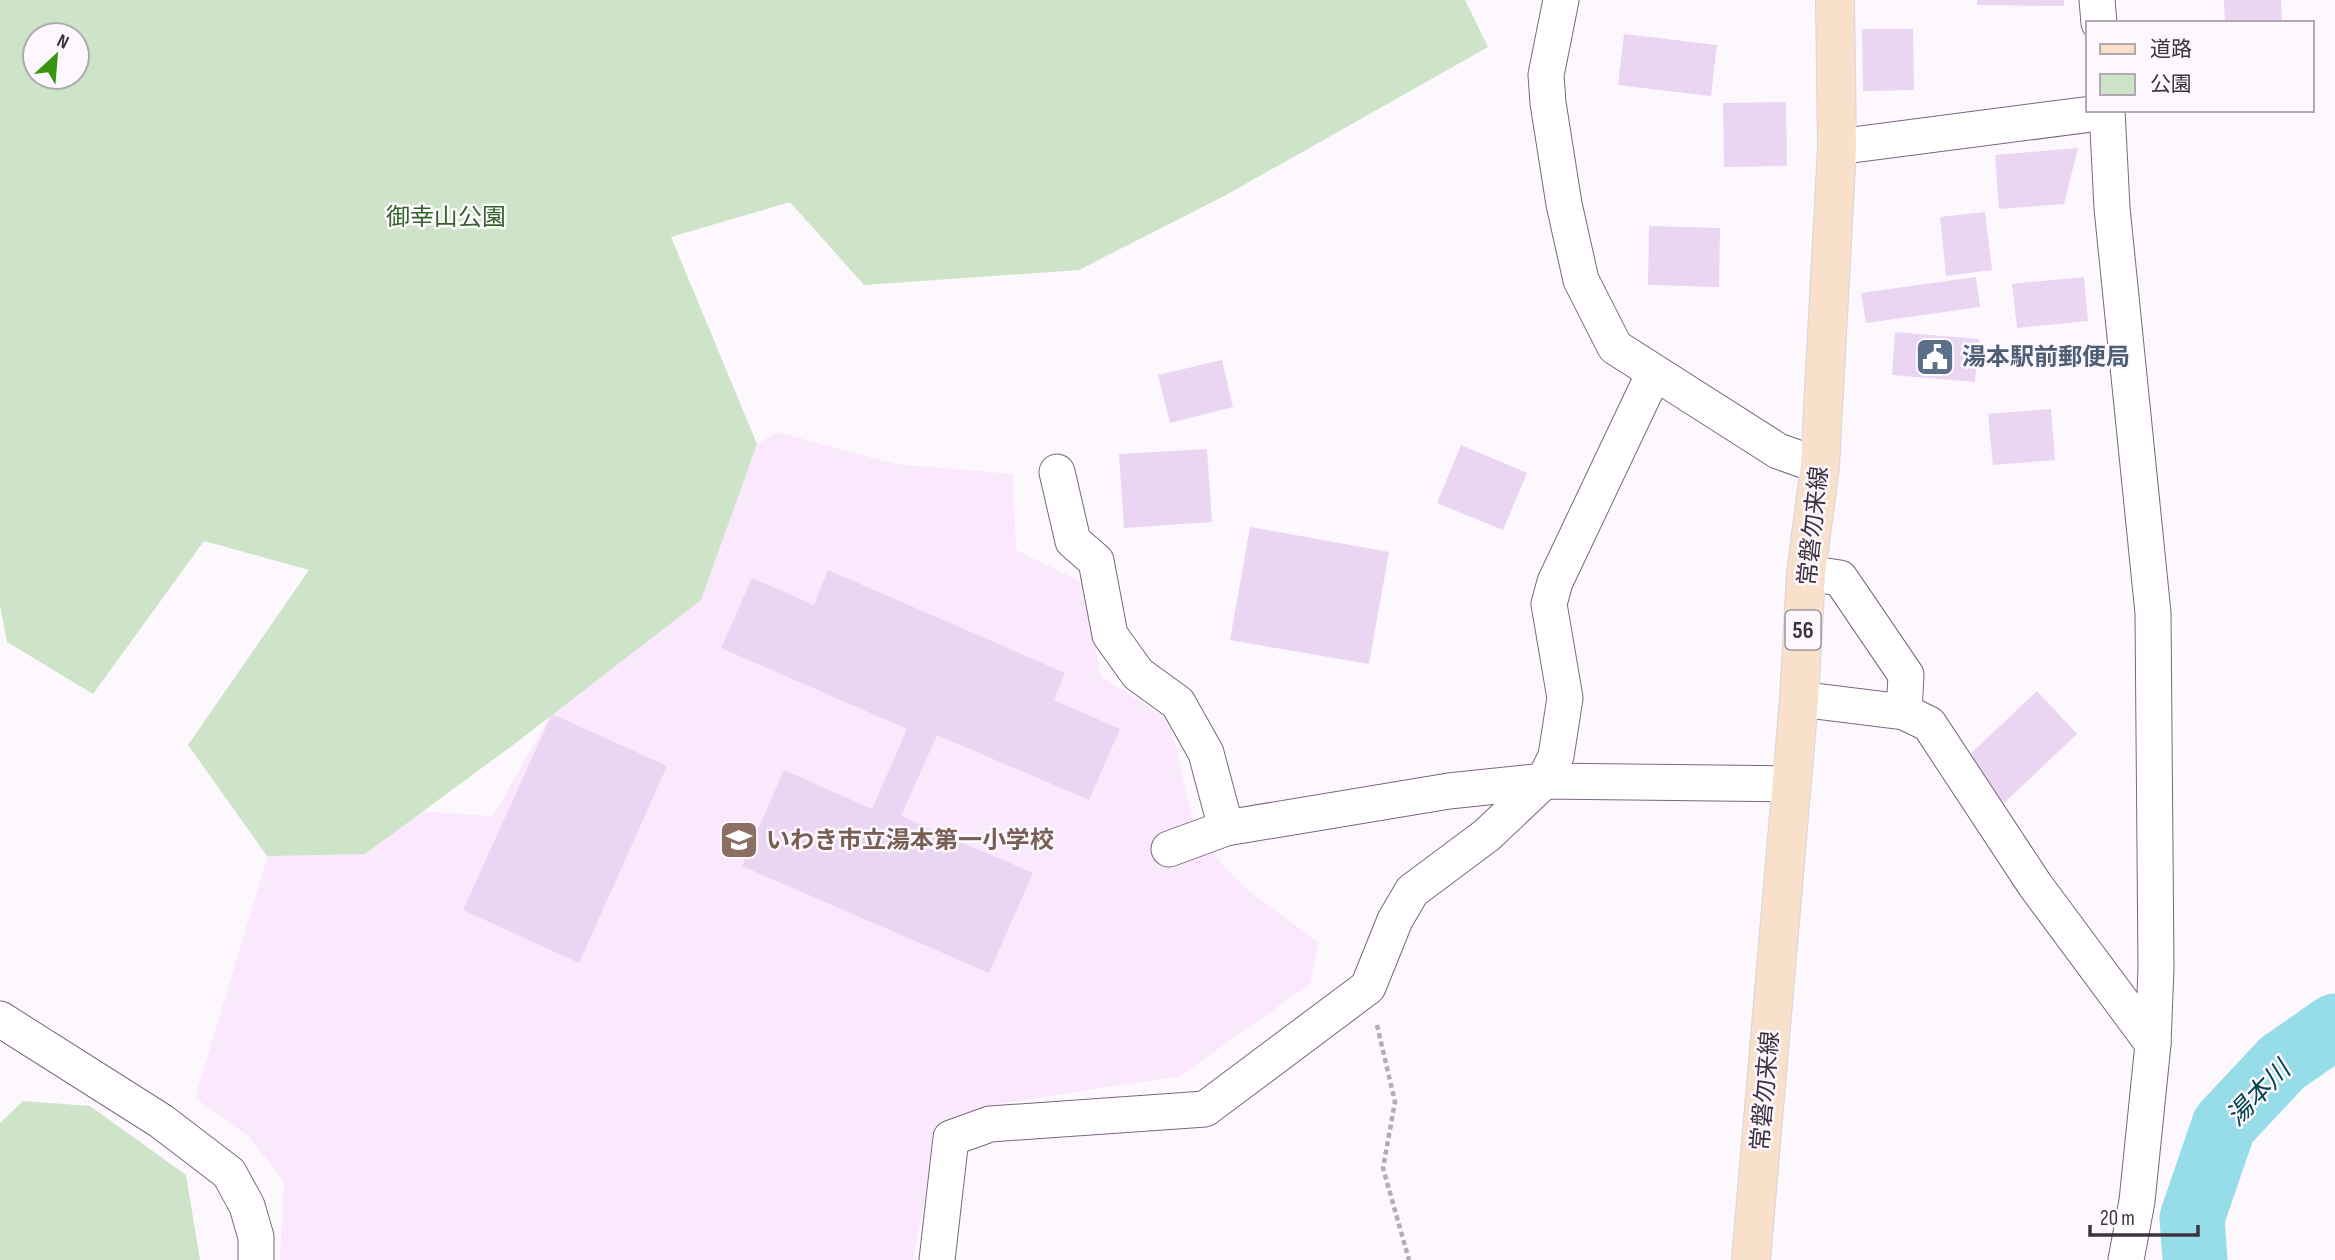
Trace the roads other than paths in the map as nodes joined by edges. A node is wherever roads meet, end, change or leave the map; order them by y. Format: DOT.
graph roads {
  1 [pos="1561,0"];
  2 [pos="1835,0"];
  3 [pos="2097,0"];
  4 [pos="2099,21"];
  5 [pos="2100,112"];
  6 [pos="2107,112"];
  7 [pos="1837,147"];
  8 [pos="1654,373"];
  9 [pos="1820,466"];
  10 [pos="1057,472"];
  11 [pos="1806,573"];
  12 [pos="1799,699"];
  13 [pos="1904,712"];
  14 [pos="1544,781"];
  15 [pos="1791,784"];
  16 [pos="1226,828"];
  17 [pos="1169,849"];
  18 [pos="0,1019"];
  19 [pos="2153,1044"];
  20 [pos="256,1260"];
  21 [pos="937,1260"];
  22 [pos="1751,1260"];
  23 [pos="2126,1260"];
  1 -- 8 [label="street"];
  2 -- 7 [label="main road, 常磐勿来線 / 56"];
  3 -- 4 [label="street"];
  5 -- 7 [label="street"];
  6 -- 19 [label="street"];
  7 -- 9 [label="main road, 常磐勿来線 / 56"];
  8 -- 9 [label="street"];
  8 -- 14 [label="street"];
  9 -- 11 [label="main road, 常磐勿来線 / 56"];
  10 -- 16 [label="street"];
  11 -- 12 [label="main road, 常磐勿来線 / 56"];
  11 -- 13 [label="street"];
  12 -- 13 [label="street"];
  12 -- 15 [label="main road, 常磐勿来線 / 56"];
  13 -- 19 [label="street"];
  14 -- 15 [label="street"];
  14 -- 16 [label="street"];
  14 -- 21 [label="street"];
  15 -- 22 [label="main road, 常磐勿来線 / 56"];
  16 -- 17 [label="street"];
  18 -- 20 [label="street"];
  19 -- 23 [label="street"];
}
